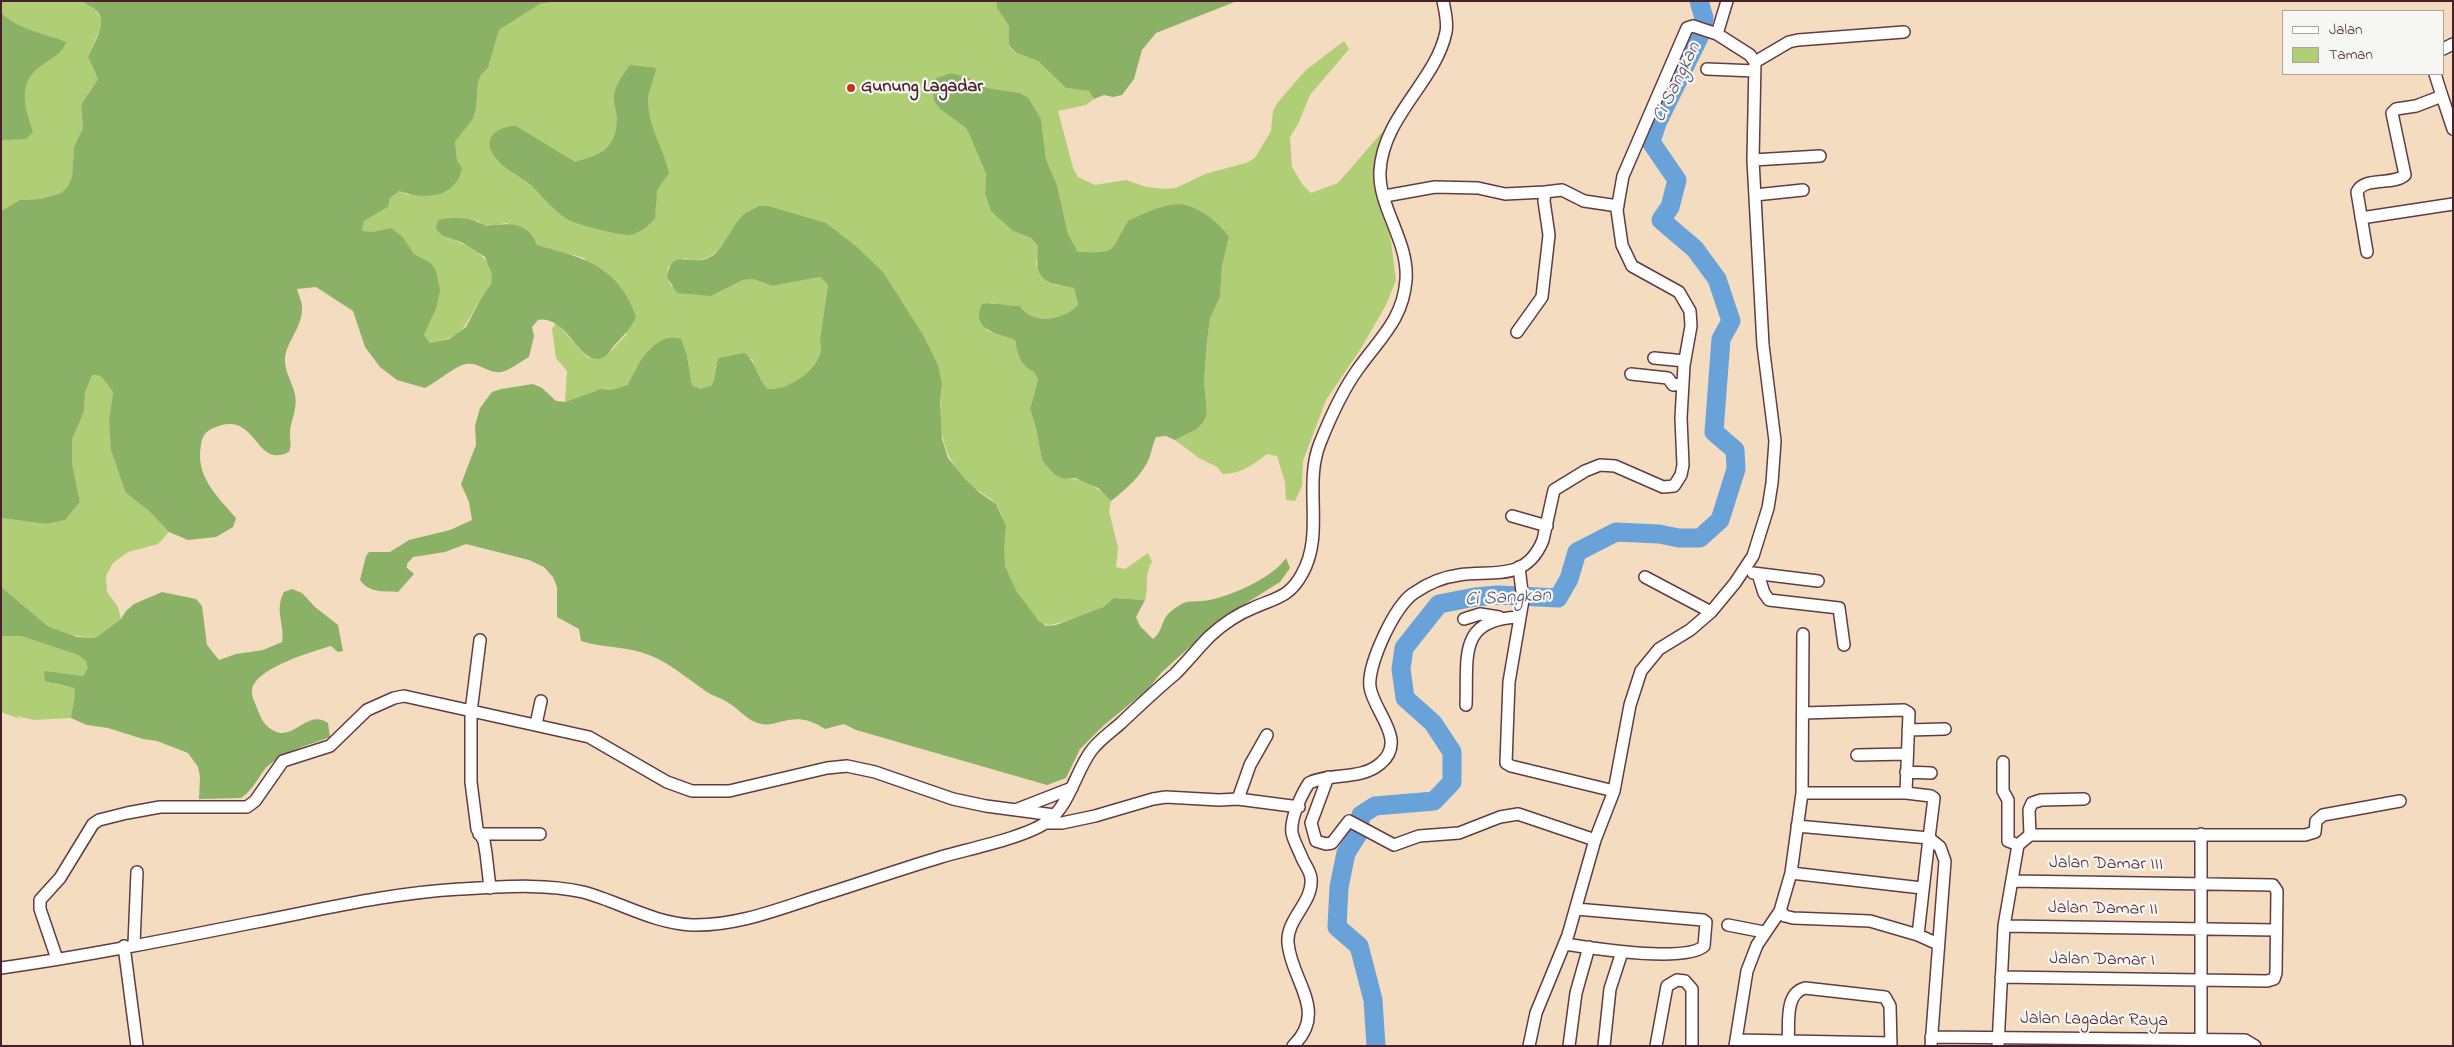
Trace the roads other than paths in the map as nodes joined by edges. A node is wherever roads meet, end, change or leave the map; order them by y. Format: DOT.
graph roads {
  1 [pos="1443,1"];
  2 [pos="1728,1"];
  3 [pos="1904,32"];
  4 [pos="1715,34"];
  5 [pos="1755,66"];
  6 [pos="1707,69"];
  7 [pos="2435,75"];
  8 [pos="2442,96"];
  9 [pos="2453,129"];
  10 [pos="1820,156"];
  11 [pos="1753,160"];
  12 [pos="1804,190"];
  13 [pos="1545,192"];
  14 [pos="1385,196"];
  15 [pos="1755,196"];
  16 [pos="2453,204"];
  17 [pos="1612,205"];
  18 [pos="2361,218"];
  19 [pos="2367,252"];
  20 [pos="1517,332"];
  21 [pos="1654,358"];
  22 [pos="1680,360"];
  23 [pos="1631,374"];
  24 [pos="1678,385"];
  25 [pos="1512,516"];
  26 [pos="1540,524"];
  27 [pos="1519,567"];
  28 [pos="1744,570"];
  29 [pos="1758,574"];
  30 [pos="1645,577"];
  31 [pos="1818,581"];
  32 [pos="1711,612"];
  33 [pos="1500,617"];
  34 [pos="1519,617"];
  35 [pos="1464,618"];
  36 [pos="1804,634"];
  37 [pos="480,640"];
  38 [pos="1844,645"];
  39 [pos="541,702"];
  40 [pos="1466,705"];
  41 [pos="471,712"];
  42 [pos="1803,713"];
  43 [pos="536,724"];
  44 [pos="1945,729"];
  45 [pos="1908,730"];
  46 [pos="1266,735"];
  47 [pos="1907,754"];
  48 [pos="1858,755"];
  49 [pos="2003,762"];
  50 [pos="1906,772"];
  51 [pos="1931,773"];
  52 [pos="1328,777"];
  53 [pos="1072,788"];
  54 [pos="1614,791"];
  55 [pos="1906,793"];
  56 [pos="1802,794"];
  57 [pos="1238,799"];
  58 [pos="2084,799"];
  59 [pos="2400,801"];
  60 [pos="1289,806"];
  61 [pos="1016,810"];
  62 [pos="1050,819"];
  63 [pos="1797,826"];
  64 [pos="479,834"];
  65 [pos="540,834"];
  66 [pos="2201,834"];
  67 [pos="2030,835"];
  68 [pos="1929,838"];
  69 [pos="1595,840"];
  70 [pos="2018,844"];
  71 [pos="138,872"];
  72 [pos="1791,873"];
  73 [pos="2012,881"];
  74 [pos="2200,883"];
  75 [pos="490,888"];
  76 [pos="1922,888"];
  77 [pos="1576,909"];
  78 [pos="1780,911"];
  79 [pos="1728,925"];
  80 [pos="2004,926"];
  81 [pos="2202,930"];
  82 [pos="2276,930"];
  83 [pos="1764,932"];
  84 [pos="1918,935"];
  85 [pos="1564,944"];
  86 [pos="1938,944"];
  87 [pos="129,945"];
  88 [pos="1589,947"];
  89 [pos="1622,952"];
  90 [pos="57,959"];
  91 [pos="1,968"];
  92 [pos="2002,977"];
  93 [pos="2202,981"];
  94 [pos="2201,1040"];
  95 [pos="1931,1041"];
  96 [pos="1998,1042"];
  97 [pos="1736,1043"];
  98 [pos="1788,1043"];
  99 [pos="2189,1043"];
  100 [pos="1891,1044"];
  101 [pos="2248,1044"];
  102 [pos="137,1046"];
  103 [pos="1293,1046"];
  104 [pos="1529,1046"];
  105 [pos="1569,1046"];
  106 [pos="1604,1046"];
  107 [pos="1656,1046"];
  108 [pos="1692,1046"];
  1 -- 14 [label="street"];
  2 -- 4 [label="street"];
  3 -- 5 [label="street"];
  4 -- 5 [label="street"];
  4 -- 17 [label="street"];
  5 -- 6 [label="street"];
  5 -- 11 [label="street"];
  7 -- 8 [label="street"];
  8 -- 9 [label="street"];
  8 -- 18 [label="street"];
  10 -- 11 [label="street"];
  11 -- 15 [label="street"];
  12 -- 15 [label="street"];
  13 -- 14 [label="street"];
  13 -- 17 [label="street"];
  13 -- 20 [label="street"];
  14 -- 53 [label="street"];
  15 -- 28 [label="street"];
  16 -- 18 [label="street"];
  17 -- 22 [label="street"];
  18 -- 19 [label="street"];
  21 -- 22 [label="street"];
  22 -- 24 [label="street"];
  23 -- 24 [label="street"];
  24 -- 26 [label="street"];
  25 -- 26 [label="street"];
  26 -- 27 [label="street"];
  27 -- 34 [label="street"];
  27 -- 52 [label="street"];
  28 -- 29 [label="street"];
  28 -- 32 [label="street"];
  29 -- 31 [label="street"];
  29 -- 38 [label="street"];
  30 -- 32 [label="street"];
  32 -- 54 [label="street"];
  33 -- 34 [label="street"];
  33 -- 35 [label="street"];
  33 -- 40 [label="street"];
  34 -- 54 [label="street"];
  36 -- 42 [label="street"];
  37 -- 41 [label="street"];
  39 -- 43 [label="street"];
  41 -- 43 [label="street"];
  41 -- 64 [label="street"];
  41 -- 90 [label="street"];
  42 -- 45 [label="street"];
  42 -- 56 [label="street"];
  43 -- 61 [label="street"];
  44 -- 45 [label="street"];
  45 -- 47 [label="street"];
  46 -- 57 [label="street"];
  47 -- 48 [label="street"];
  47 -- 50 [label="street"];
  49 -- 70 [label="street"];
  50 -- 51 [label="street"];
  50 -- 55 [label="street"];
  52 -- 60 [label="street"];
  52 -- 69 [label="street"];
  53 -- 61 [label="street"];
  53 -- 62 [label="street"];
  54 -- 69 [label="street"];
  55 -- 56 [label="street"];
  55 -- 68 [label="street"];
  56 -- 63 [label="street"];
  57 -- 60 [label="street"];
  57 -- 62 [label="street"];
  58 -- 67 [label="street"];
  59 -- 66 [label="street"];
  60 -- 103 [label="street"];
  61 -- 62 [label="street"];
  62 -- 75 [label="street"];
  63 -- 68 [label="street"];
  63 -- 72 [label="street"];
  64 -- 65 [label="street"];
  64 -- 75 [label="street"];
  66 -- 67 [label="street"];
  66 -- 74 [label="street"];
  67 -- 70 [label="street"];
  68 -- 76 [label="street"];
  68 -- 86 [label="street"];
  69 -- 77 [label="street"];
  70 -- 73 [label="street"];
  71 -- 87 [label="street"];
  72 -- 76 [label="street"];
  72 -- 78 [label="street"];
  73 -- 74 [label="street, Jalan Damar III"];
  73 -- 80 [label="street"];
  74 -- 81 [label="street"];
  74 -- 82 [label="street, Jalan Damar III"];
  75 -- 87 [label="street"];
  76 -- 84 [label="street"];
  77 -- 85 [label="street"];
  77 -- 89 [label="street"];
  78 -- 83 [label="street"];
  78 -- 84 [label="street"];
  79 -- 83 [label="street"];
  80 -- 81 [label="street, Jalan Damar II"];
  80 -- 92 [label="street"];
  81 -- 82 [label="street, Jalan Damar II"];
  81 -- 93 [label="street"];
  82 -- 93 [label="street, Jalan Damar I"];
  83 -- 97 [label="street"];
  84 -- 86 [label="street"];
  85 -- 88 [label="street"];
  85 -- 104 [label="street"];
  86 -- 95 [label="street"];
  87 -- 90 [label="street"];
  87 -- 102 [label="street"];
  88 -- 89 [label="street"];
  88 -- 105 [label="street"];
  89 -- 106 [label="street"];
  90 -- 91 [label="street"];
  92 -- 93 [label="street, Jalan Damar I"];
  92 -- 96 [label="street"];
  93 -- 94 [label="street"];
  94 -- 99 [label="street, Jalan Lagadar Raya"];
  94 -- 101 [label="street, Jalan Lagadar Raya"];
  95 -- 96 [label="street, Jalan Lagadar Raya"];
  96 -- 99 [label="street, Jalan Lagadar Raya"];
  97 -- 98 [label="street"];
  98 -- 100 [label="street"];
  98 -- 100 [label="street"];
  107 -- 108 [label="street"];
}
